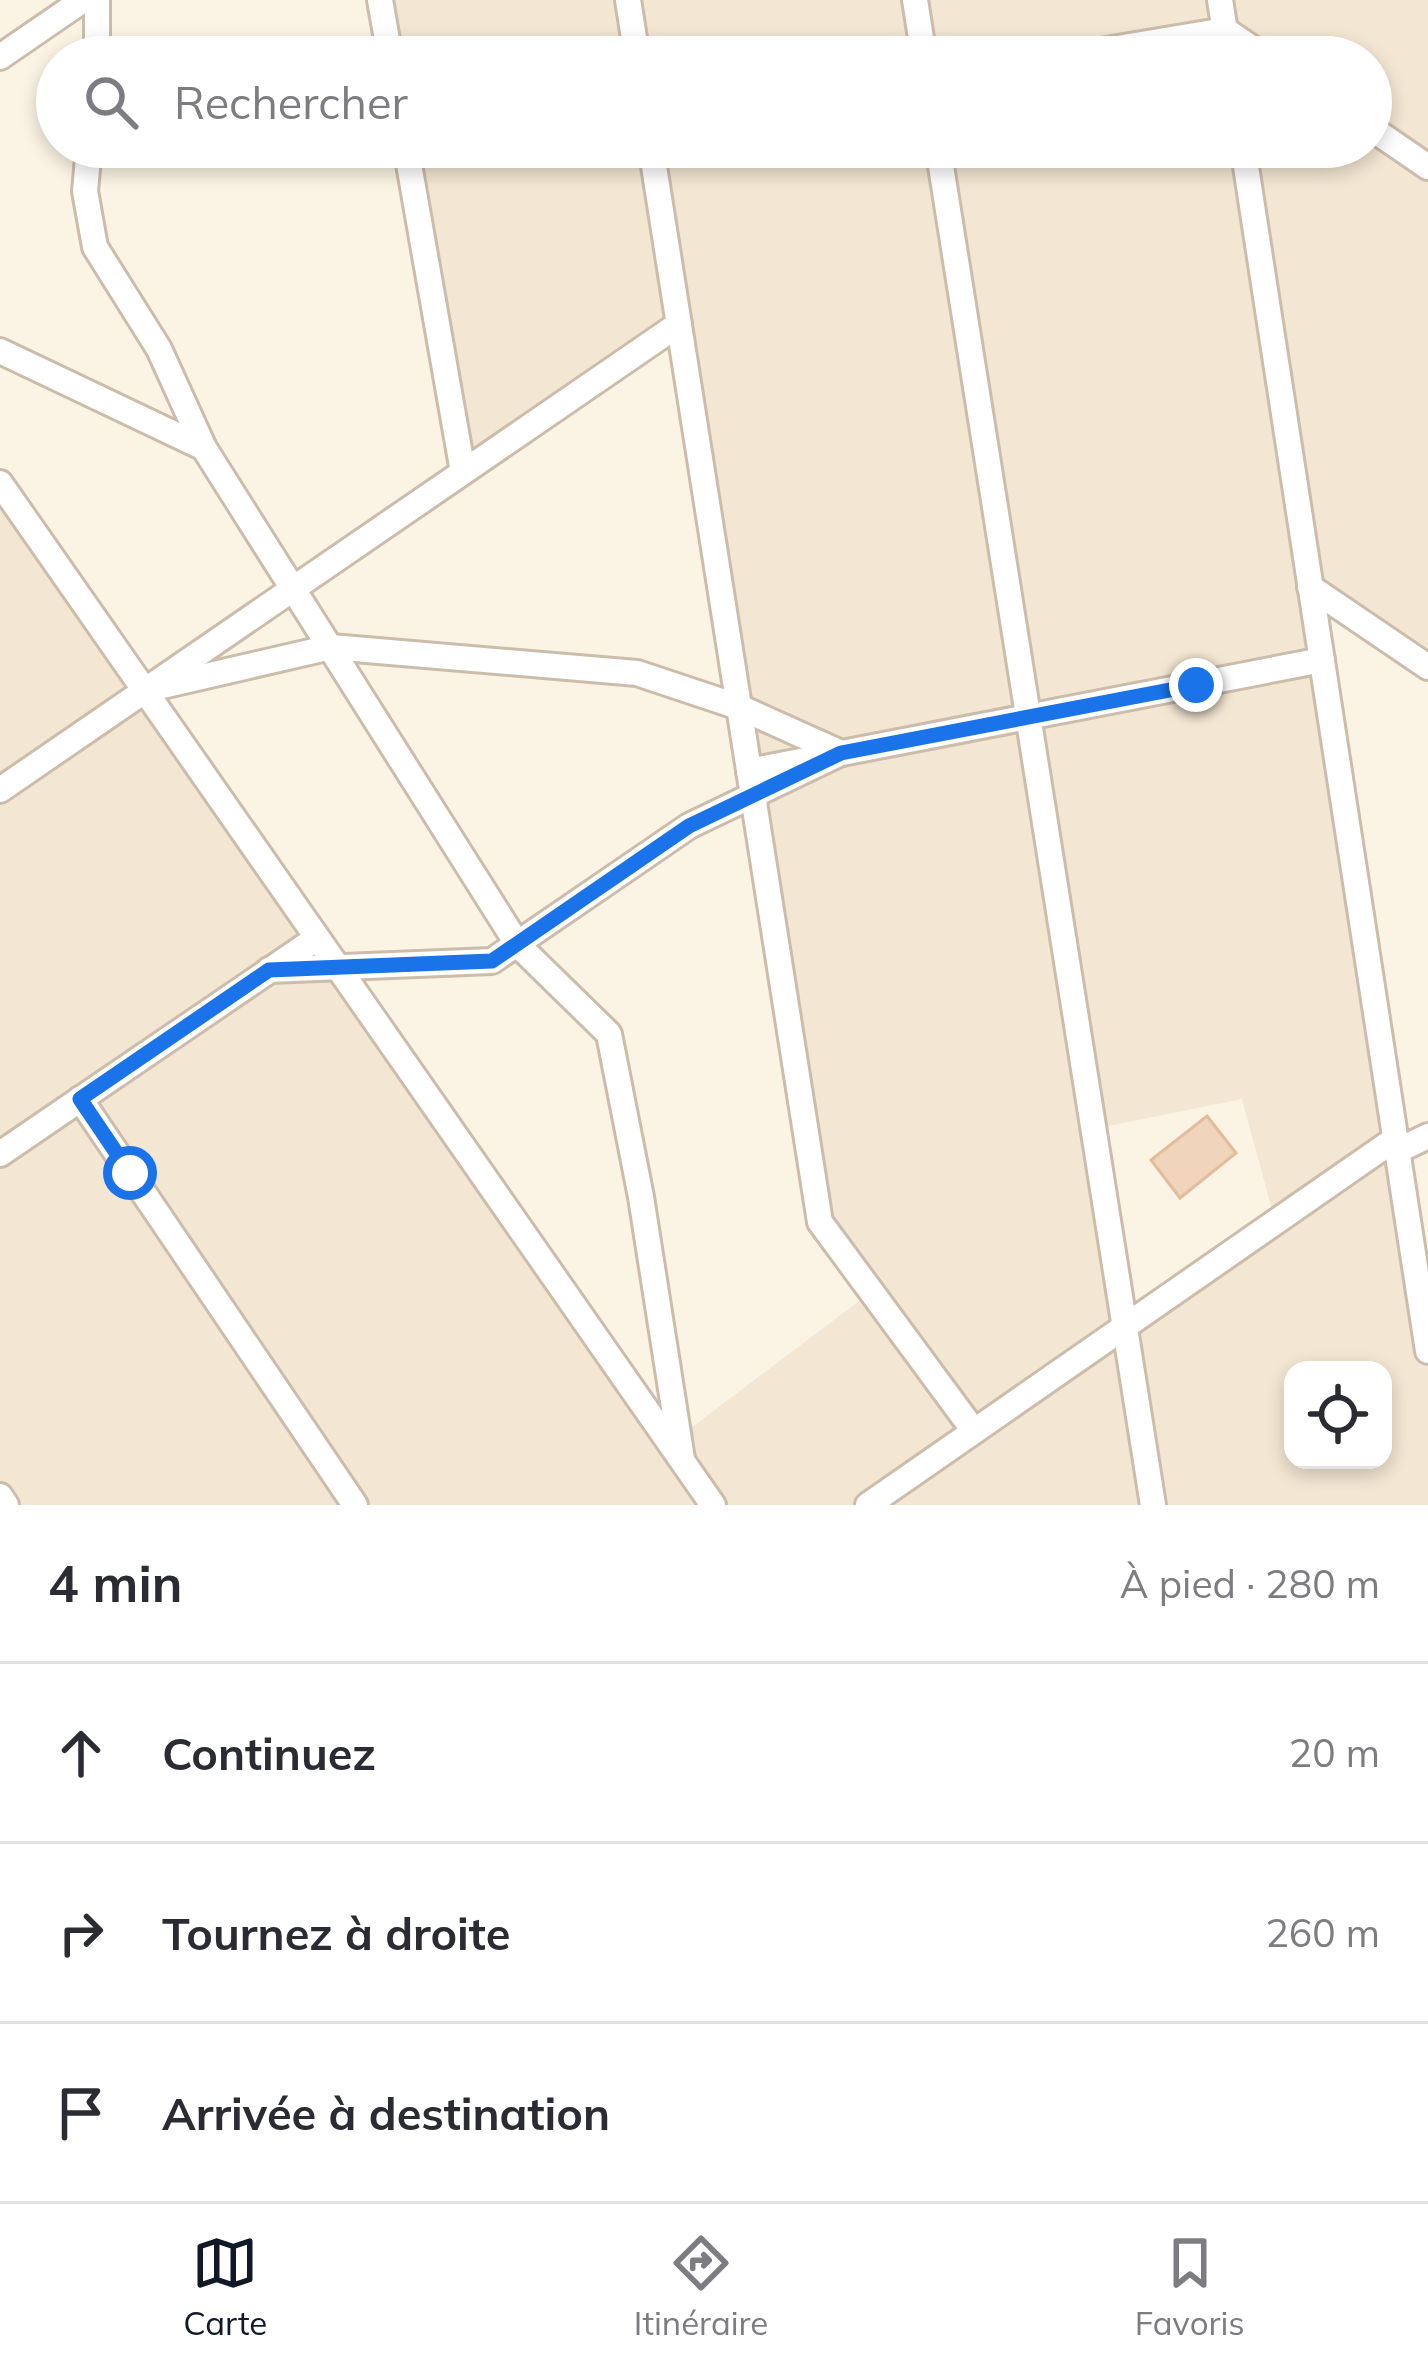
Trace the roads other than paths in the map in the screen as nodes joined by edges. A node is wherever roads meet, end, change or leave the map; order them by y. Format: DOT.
graph roads {
  1 [pos="83,0"];
  2 [pos="97,0"];
  3 [pos="380,0"];
  4 [pos="628,0"];
  5 [pos="915,0"];
  6 [pos="1220,0"];
  7 [pos="1225,30"];
  8 [pos="97,36"];
  9 [pos="386,36"];
  10 [pos="634,36"];
  11 [pos="921,36"];
  12 [pos="1189,36"];
  13 [pos="1226,36"];
  14 [pos="1234,36"];
  15 [pos="0,57"];
  16 [pos="1392,142"];
  17 [pos="1428,167"];
  18 [pos="87,168"];
  19 [pos="410,168"];
  20 [pos="654,168"];
  21 [pos="941,168"];
  22 [pos="1246,168"];
  23 [pos="679,323"];
  24 [pos="0,352"];
  25 [pos="204,448"];
  26 [pos="463,472"];
  27 [pos="0,483"];
  28 [pos="294,587"];
  29 [pos="1310,587"];
  30 [pos="331,647"];
  31 [pos="1322,660"];
  32 [pos="1428,667"];
  33 [pos="145,691"];
  34 [pos="739,707"];
  35 [pos="1028,718"];
  36 [pos="841,753"];
  37 [pos="749,771"];
  38 [pos="0,790"];
  39 [pos="754,798"];
  40 [pos="317,938"];
  41 [pos="518,945"];
  42 [pos="337,965"];
  43 [pos="269,970"];
  44 [pos="80,1099"];
  45 [pos="1428,1136"];
  46 [pos="1396,1145"];
  47 [pos="0,1154"];
  48 [pos="1124,1327"];
  49 [pos="1428,1351"];
  50 [pos="974,1431"];
  51 [pos="682,1460"];
  52 [pos="0,1496"];
  53 [pos="6,1505"];
  54 [pos="355,1505"];
  55 [pos="713,1505"];
  56 [pos="868,1505"];
  57 [pos="1153,1505"];
  1 -- 15 [label="street"];
  2 -- 8 [label="street"];
  3 -- 9 [label="street"];
  4 -- 10 [label="street"];
  5 -- 11 [label="street"];
  6 -- 7 [label="street"];
  7 -- 12 [label="street"];
  7 -- 13 [label="street"];
  7 -- 14 [label="street"];
  16 -- 17 [label="street"];
  18 -- 25 [label="street"];
  19 -- 26 [label="street"];
  20 -- 23 [label="street"];
  21 -- 35 [label="street"];
  22 -- 29 [label="street"];
  23 -- 26 [label="street"];
  23 -- 34 [label="street"];
  24 -- 25 [label="street"];
  25 -- 28 [label="street"];
  26 -- 28 [label="street"];
  27 -- 33 [label="street"];
  28 -- 30 [label="street"];
  28 -- 33 [label="street"];
  29 -- 31 [label="street"];
  29 -- 32 [label="street"];
  30 -- 33 [label="street"];
  30 -- 34 [label="street"];
  30 -- 41 [label="street"];
  31 -- 35 [label="street"];
  31 -- 46 [label="street"];
  33 -- 38 [label="street"];
  33 -- 40 [label="street"];
  34 -- 36 [label="street"];
  34 -- 37 [label="street"];
  35 -- 36 [label="street"];
  35 -- 48 [label="street"];
  36 -- 37 [label="street"];
  36 -- 39 [label="street"];
  37 -- 39 [label="street"];
  39 -- 41 [label="street"];
  39 -- 50 [label="street"];
  40 -- 42 [label="street"];
  40 -- 43 [label="street"];
  41 -- 42 [label="street"];
  41 -- 51 [label="street"];
  42 -- 43 [label="street"];
  42 -- 51 [label="street"];
  43 -- 44 [label="street"];
  44 -- 47 [label="street"];
  44 -- 54 [label="street"];
  45 -- 46 [label="street"];
  46 -- 48 [label="street"];
  46 -- 49 [label="street"];
  48 -- 50 [label="street"];
  48 -- 57 [label="street"];
  50 -- 56 [label="street"];
  51 -- 55 [label="street"];
  52 -- 53 [label="street"];
}
